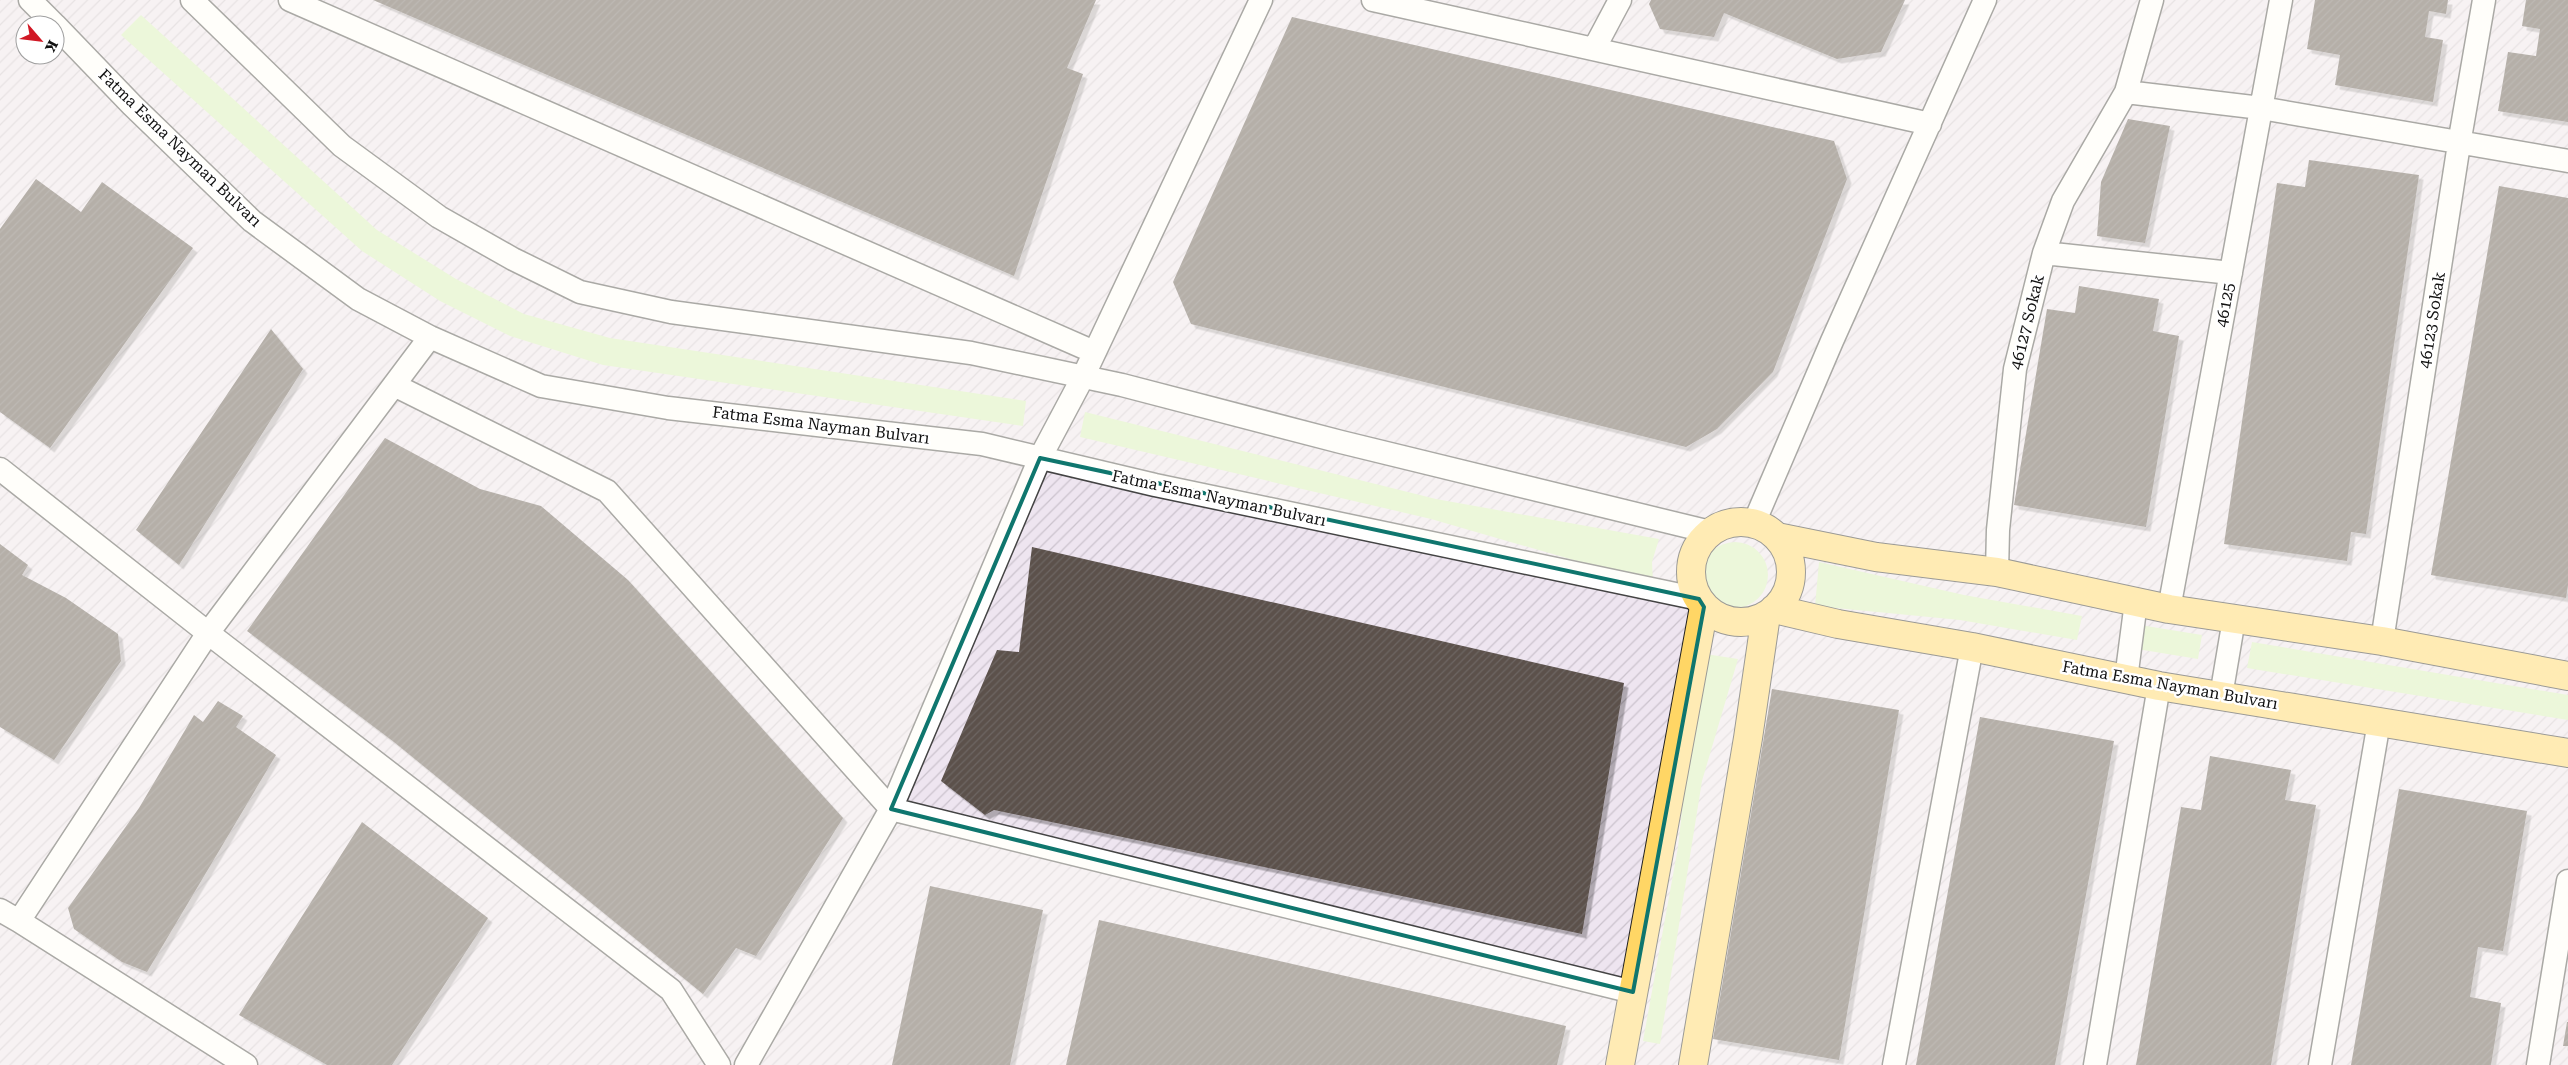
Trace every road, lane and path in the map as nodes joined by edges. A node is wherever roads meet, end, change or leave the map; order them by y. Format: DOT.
graph roads {
  1 [pos="30,0"];
  2 [pos="192,0"];
  3 [pos="290,0"];
  4 [pos="1261,0"];
  5 [pos="1373,0"];
  6 [pos="1620,0"];
  7 [pos="1986,0"];
  8 [pos="2152,0"];
  9 [pos="2281,0"];
  10 [pos="2484,0"];
  11 [pos="45,15"];
  12 [pos="65,36"];
  13 [pos="1594,49"];
  14 [pos="2126,92"];
  15 [pos="2261,108"];
  16 [pos="1930,124"];
  17 [pos="2459,144"];
  18 [pos="2568,161"];
  19 [pos="2044,253"];
  20 [pos="2231,273"];
  21 [pos="430,337"];
  22 [pos="1094,352"];
  23 [pos="1083,377"];
  24 [pos="394,385"];
  25 [pos="1040,458"];
  26 [pos="0,469"];
  27 [pos="1754,523"];
  28 [pos="1710,532"];
  29 [pos="1777,537"];
  30 [pos="1997,572"];
  31 [pos="2136,602"];
  32 [pos="1701,603"];
  33 [pos="2169,609"];
  34 [pos="1770,612"];
  35 [pos="2234,619"];
  36 [pos="208,633"];
  37 [pos="2382,641"];
  38 [pos="1972,647"];
  39 [pos="2568,676"];
  40 [pos="2126,679"];
  41 [pos="2159,686"];
  42 [pos="2221,696"];
  43 [pos="2379,722"];
  44 [pos="2568,753"];
  45 [pos="891,809"];
  46 [pos="2568,881"];
  47 [pos="10,916"];
  48 [pos="1632,992"];
  49 [pos="246,1065"];
  50 [pos="719,1065"];
  51 [pos="746,1065"];
  52 [pos="1620,1065"];
  53 [pos="1694,1065"];
  54 [pos="1894,1065"];
  55 [pos="2094,1065"];
  56 [pos="2320,1065"];
  57 [pos="2538,1065"];
  1 -- 11 [label="street, Fatma Esma Nayman Bulvarı"];
  2 -- 23 [label="street"];
  3 -- 22 [label="street"];
  4 -- 22 [label="street"];
  5 -- 13 [label="street"];
  6 -- 13 [label="street"];
  7 -- 16 [label="street"];
  8 -- 14 [label="street, 46127 Sokak"];
  9 -- 15 [label="street, 46125"];
  10 -- 17 [label="street, 46123 Sokak"];
  12 -- 21 [label="street, Fatma Esma Nayman Bulvarı"];
  13 -- 16 [label="street"];
  14 -- 15 [label="street"];
  14 -- 19 [label="street, 46127 Sokak"];
  15 -- 17 [label="street"];
  15 -- 20 [label="street, 46125"];
  16 -- 27 [label="street"];
  17 -- 18 [label="street"];
  17 -- 37 [label="street, 46123 Sokak"];
  19 -- 20 [label="street"];
  19 -- 30 [label="street, 46127 Sokak"];
  20 -- 33 [label="street, 46125"];
  21 -- 24 [label="street"];
  21 -- 25 [label="street, Fatma Esma Nayman Bulvarı"];
  22 -- 23 [label="street"];
  23 -- 25 [label="street"];
  23 -- 28 [label="street"];
  24 -- 36 [label="street"];
  24 -- 45 [label="street"];
  25 -- 32 [label="street, Fatma Esma Nayman Bulvarı"];
  25 -- 45 [label="street"];
  26 -- 36 [label="street"];
  27 -- 28 [label="main road"];
  27 -- 29 [label="main road"];
  28 -- 32 [label="main road"];
  29 -- 30 [label="main road"];
  29 -- 34 [label="main road"];
  30 -- 31 [label="main road"];
  31 -- 33 [label="main road"];
  31 -- 40 [label="street"];
  32 -- 34 [label="main road"];
  32 -- 48 [label="main road"];
  33 -- 35 [label="main road"];
  34 -- 38 [label="main road, Fatma Esma Nayman Bulvarı"];
  34 -- 53 [label="main road"];
  35 -- 37 [label="main road"];
  35 -- 42 [label="street"];
  36 -- 47 [label="street"];
  36 -- 50 [label="street"];
  37 -- 39 [label="main road"];
  38 -- 40 [label="main road, Fatma Esma Nayman Bulvarı"];
  38 -- 54 [label="street"];
  40 -- 41 [label="main road, Fatma Esma Nayman Bulvarı"];
  41 -- 42 [label="main road, Fatma Esma Nayman Bulvarı"];
  41 -- 55 [label="street"];
  42 -- 43 [label="main road, Fatma Esma Nayman Bulvarı"];
  43 -- 44 [label="main road, Fatma Esma Nayman Bulvarı"];
  43 -- 56 [label="street"];
  45 -- 48 [label="street"];
  45 -- 51 [label="street"];
  46 -- 57 [label="street"];
  47 -- 49 [label="street"];
  48 -- 52 [label="main road"];
}
